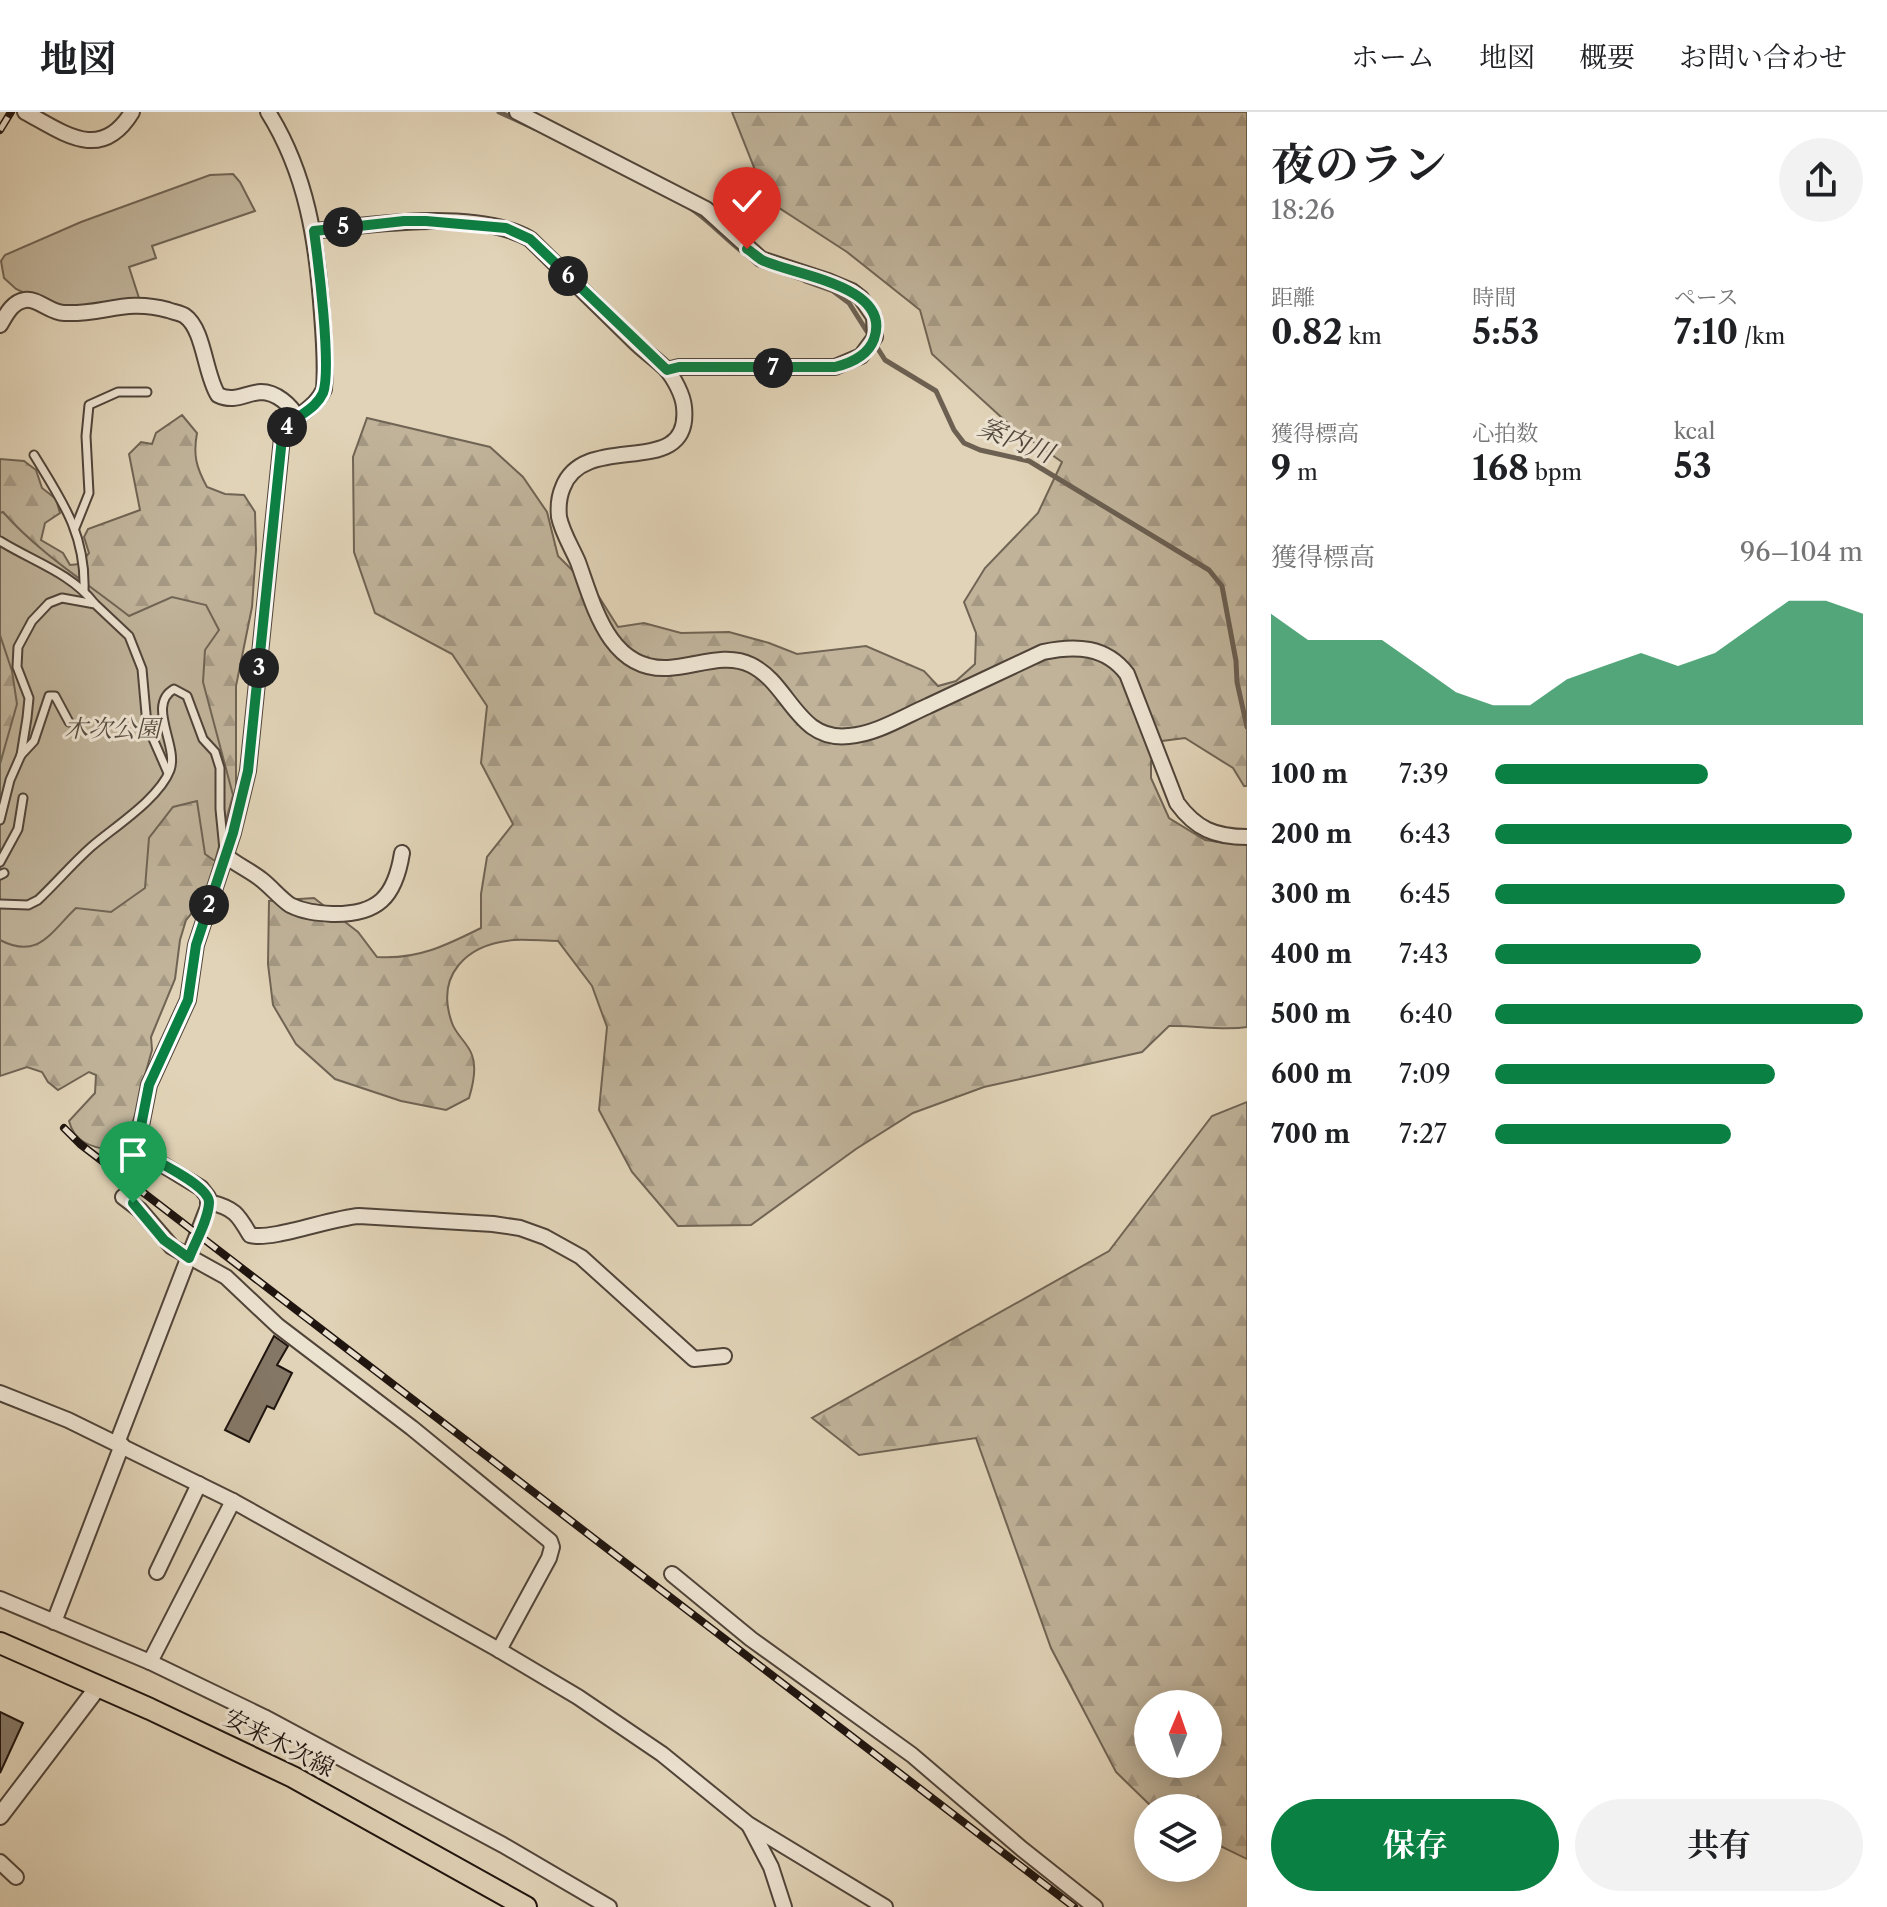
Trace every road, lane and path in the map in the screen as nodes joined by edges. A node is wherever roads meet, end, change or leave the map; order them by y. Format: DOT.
graph roads {
  1 [pos="25,112"];
  2 [pos="132,112"];
  3 [pos="268,112"];
  4 [pos="517,112"];
  5 [pos="314,231"];
  6 [pos="0,325"];
  7 [pos="667,370"];
  8 [pos="147,392"];
  9 [pos="297,417"];
  10 [pos="34,455"];
  11 [pos="75,528"];
  12 [pos="0,541"];
  13 [pos="84,591"];
  14 [pos="95,604"];
  15 [pos="69,722"];
  16 [pos="21,755"];
  17 [pos="168,773"];
  18 [pos="23,798"];
  19 [pos="1,819"];
  20 [pos="20,820"];
  21 [pos="1247,837"];
  22 [pos="402,853"];
  23 [pos="226,856"];
  24 [pos="0,862"];
  25 [pos="0,904"];
  26 [pos="123,1197"];
  27 [pos="209,1202"];
  28 [pos="189,1258"];
  29 [pos="724,1356"];
  30 [pos="0,1393"];
  31 [pos="119,1444"];
  32 [pos="199,1484"];
  33 [pos="233,1501"];
  34 [pos="157,1572"];
  35 [pos="672,1574"];
  36 [pos="0,1599"];
  37 [pos="54,1622"];
  38 [pos="0,1643"];
  39 [pos="499,1650"];
  40 [pos="150,1662"];
  41 [pos="98,1687"];
  42 [pos="0,1816"];
  43 [pos="748,1824"];
  44 [pos="0,1862"];
  45 [pos="16,1877"];
  46 [pos="526,1907"];
  47 [pos="609,1907"];
  48 [pos="784,1907"];
  49 [pos="885,1907"];
  50 [pos="1095,1907"];
  1 -- 2 [label="street"];
  3 -- 5 [label="street"];
  4 -- 7 [label="street"];
  5 -- 7 [label="street"];
  5 -- 9 [label="street"];
  6 -- 9 [label="street"];
  7 -- 21 [label="street"];
  8 -- 11 [label="lane"];
  9 -- 23 [label="street"];
  10 -- 11 [label="lane"];
  11 -- 13 [label="lane"];
  12 -- 13 [label="lane"];
  13 -- 14 [label="lane"];
  14 -- 16 [label="lane"];
  14 -- 17 [label="lane"];
  15 -- 16 [label="lane"];
  16 -- 19 [label="lane"];
  17 -- 23 [label="lane"];
  17 -- 25 [label="lane"];
  18 -- 20 [label="lane"];
  19 -- 20 [label="lane"];
  20 -- 24 [label="lane"];
  22 -- 23 [label="street"];
  23 -- 27 [label="street"];
  26 -- 28 [label="street"];
  27 -- 28 [label="street"];
  27 -- 29 [label="street"];
  28 -- 31 [label="street"];
  28 -- 39 [label="street"];
  30 -- 31 [label="street"];
  31 -- 32 [label="street"];
  31 -- 37 [label="street"];
  32 -- 33 [label="street"];
  32 -- 34 [label="street"];
  33 -- 39 [label="street"];
  33 -- 40 [label="street"];
  35 -- 50 [label="street"];
  36 -- 37 [label="street"];
  37 -- 40 [label="street"];
  38 -- 41 [label="main road, 安来木次線"];
  39 -- 43 [label="street"];
  40 -- 47 [label="street"];
  41 -- 42 [label="street"];
  41 -- 46 [label="main road, 安来木次線"];
  43 -- 48 [label="street"];
  43 -- 49 [label="street"];
  44 -- 45 [label="street"];
}
